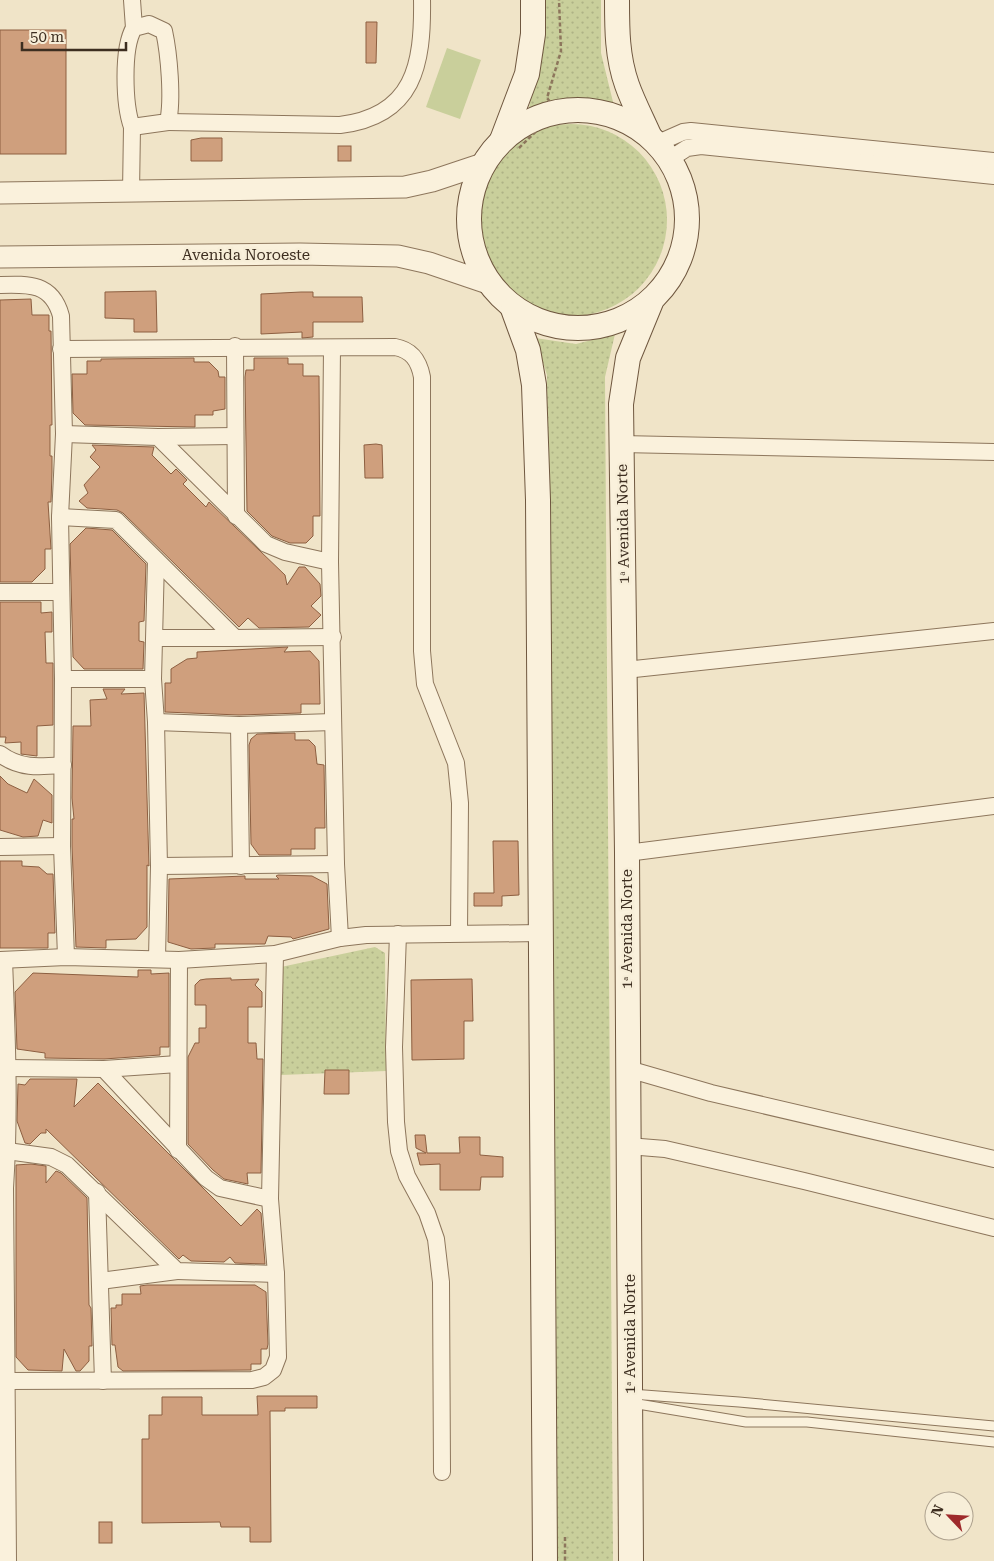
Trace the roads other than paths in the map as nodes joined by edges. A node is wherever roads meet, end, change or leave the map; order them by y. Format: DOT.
graph roads {
  1 [pos="132,0"];
  2 [pos="422,0"];
  3 [pos="533,0"];
  4 [pos="616,0"];
  5 [pos="134,28"];
  6 [pos="168,122"];
  7 [pos="132,127"];
  8 [pos="509,145"];
  9 [pos="659,146"];
  10 [pos="994,161"];
  11 [pos="483,164"];
  12 [pos="994,176"];
  13 [pos="131,192"];
  14 [pos="0,193"];
  15 [pos="0,257"];
  16 [pos="488,283"];
  17 [pos="0,285"];
  18 [pos="651,302"];
  19 [pos="514,309"];
  20 [pos="235,346"];
  21 [pos="332,348"];
  22 [pos="61,349"];
  23 [pos="64,434"];
  24 [pos="235,436"];
  25 [pos="158,437"];
  26 [pos="621,444"];
  27 [pos="994,452"];
  28 [pos="236,516"];
  29 [pos="60,517"];
  30 [pos="156,560"];
  31 [pos="330,562"];
  32 [pos="0,592"];
  33 [pos="61,592"];
  34 [pos="994,631"];
  35 [pos="333,636"];
  36 [pos="156,638"];
  37 [pos="235,638"];
  38 [pos="625,670"];
  39 [pos="64,679"];
  40 [pos="153,679"];
  41 [pos="156,722"];
  42 [pos="333,722"];
  43 [pos="239,725"];
  44 [pos="0,754"];
  45 [pos="63,766"];
  46 [pos="994,806"];
  47 [pos="62,846"];
  48 [pos="0,847"];
  49 [pos="627,853"];
  50 [pos="336,864"];
  51 [pos="159,866"];
  52 [pos="241,866"];
  53 [pos="541,932"];
  54 [pos="459,933"];
  55 [pos="398,934"];
  56 [pos="340,938"];
  57 [pos="275,954"];
  58 [pos="66,957"];
  59 [pos="157,958"];
  60 [pos="2,960"];
  61 [pos="179,960"];
  62 [pos="178,1064"];
  63 [pos="628,1066"];
  64 [pos="7,1068"];
  65 [pos="104,1069"];
  66 [pos="628,1146"];
  67 [pos="994,1147"];
  68 [pos="178,1150"];
  69 [pos="7,1151"];
  70 [pos="994,1159"];
  71 [pos="2,1188"];
  72 [pos="97,1192"];
  73 [pos="270,1199"];
  74 [pos="994,1228"];
  75 [pos="177,1272"];
  76 [pos="276,1274"];
  77 [pos="100,1281"];
  78 [pos="103,1380"];
  79 [pos="7,1382"];
  80 [pos="630,1398"];
  81 [pos="3,1426"];
  82 [pos="994,1426"];
  83 [pos="994,1442"];
  84 [pos="442,1472"];
  85 [pos="8,1561"];
  86 [pos="545,1561"];
  87 [pos="631,1561"];
  1 -- 5 [label="street"];
  2 -- 6 [label="street"];
  3 -- 8 [label="main road"];
  4 -- 9 [label="main road"];
  5 -- 6 [label="street"];
  5 -- 7 [label="street"];
  6 -- 7 [label="street"];
  7 -- 13 [label="street"];
  8 -- 9 [label="main road"];
  8 -- 11 [label="main road"];
  9 -- 10 [label="street"];
  9 -- 12 [label="street"];
  9 -- 18 [label="main road"];
  11 -- 13 [label="street"];
  11 -- 16 [label="main road"];
  13 -- 14 [label="street"];
  15 -- 16 [label="street, Avenida Noroeste"];
  16 -- 19 [label="main road"];
  17 -- 22 [label="street"];
  18 -- 19 [label="main road"];
  18 -- 26 [label="main road, 1ᵃ Avenida Norte"];
  19 -- 53 [label="main road"];
  20 -- 21 [label="street"];
  20 -- 22 [label="street"];
  20 -- 24 [label="street"];
  21 -- 31 [label="street"];
  21 -- 54 [label="street"];
  22 -- 23 [label="street"];
  23 -- 25 [label="street"];
  23 -- 29 [label="street"];
  24 -- 25 [label="street"];
  24 -- 28 [label="street"];
  25 -- 28 [label="street"];
  26 -- 27 [label="street"];
  26 -- 38 [label="main road, 1ᵃ Avenida Norte"];
  28 -- 31 [label="street"];
  29 -- 30 [label="street"];
  29 -- 33 [label="street"];
  30 -- 36 [label="street"];
  30 -- 37 [label="street"];
  31 -- 35 [label="street"];
  32 -- 33 [label="street"];
  33 -- 39 [label="street"];
  34 -- 38 [label="street"];
  35 -- 37 [label="street"];
  35 -- 42 [label="street"];
  36 -- 37 [label="street"];
  36 -- 40 [label="street"];
  38 -- 49 [label="main road, 1ᵃ Avenida Norte"];
  39 -- 40 [label="street"];
  39 -- 45 [label="street"];
  40 -- 41 [label="street"];
  41 -- 43 [label="street"];
  41 -- 51 [label="street"];
  42 -- 43 [label="street"];
  42 -- 50 [label="street"];
  43 -- 52 [label="street"];
  44 -- 45 [label="street"];
  45 -- 47 [label="street"];
  46 -- 49 [label="street"];
  47 -- 48 [label="street"];
  47 -- 58 [label="street"];
  49 -- 63 [label="main road, 1ᵃ Avenida Norte"];
  50 -- 52 [label="street"];
  50 -- 56 [label="street"];
  51 -- 52 [label="street"];
  51 -- 59 [label="street"];
  53 -- 54 [label="street"];
  53 -- 86 [label="main road"];
  54 -- 55 [label="street"];
  55 -- 56 [label="street"];
  55 -- 84 [label="street"];
  56 -- 57 [label="street"];
  57 -- 61 [label="street"];
  57 -- 73 [label="street"];
  58 -- 59 [label="street"];
  58 -- 60 [label="street"];
  59 -- 61 [label="street"];
  60 -- 64 [label="street"];
  61 -- 62 [label="street"];
  62 -- 65 [label="street"];
  62 -- 68 [label="street"];
  63 -- 66 [label="main road, 1ᵃ Avenida Norte"];
  63 -- 67 [label="street"];
  63 -- 70 [label="street"];
  64 -- 65 [label="street"];
  64 -- 69 [label="street"];
  65 -- 68 [label="street"];
  66 -- 74 [label="street"];
  66 -- 80 [label="main road, 1ᵃ Avenida Norte"];
  68 -- 73 [label="street"];
  69 -- 71 [label="street"];
  69 -- 72 [label="street"];
  71 -- 79 [label="street"];
  72 -- 75 [label="street"];
  72 -- 77 [label="street"];
  73 -- 76 [label="street"];
  75 -- 76 [label="street"];
  75 -- 77 [label="street"];
  76 -- 78 [label="street"];
  77 -- 78 [label="street"];
  78 -- 79 [label="street"];
  79 -- 81 [label="street"];
  80 -- 82 [label="lane"];
  80 -- 83 [label="lane"];
  80 -- 87 [label="main road, 1ᵃ Avenida Norte"];
  81 -- 85 [label="street"];
}
